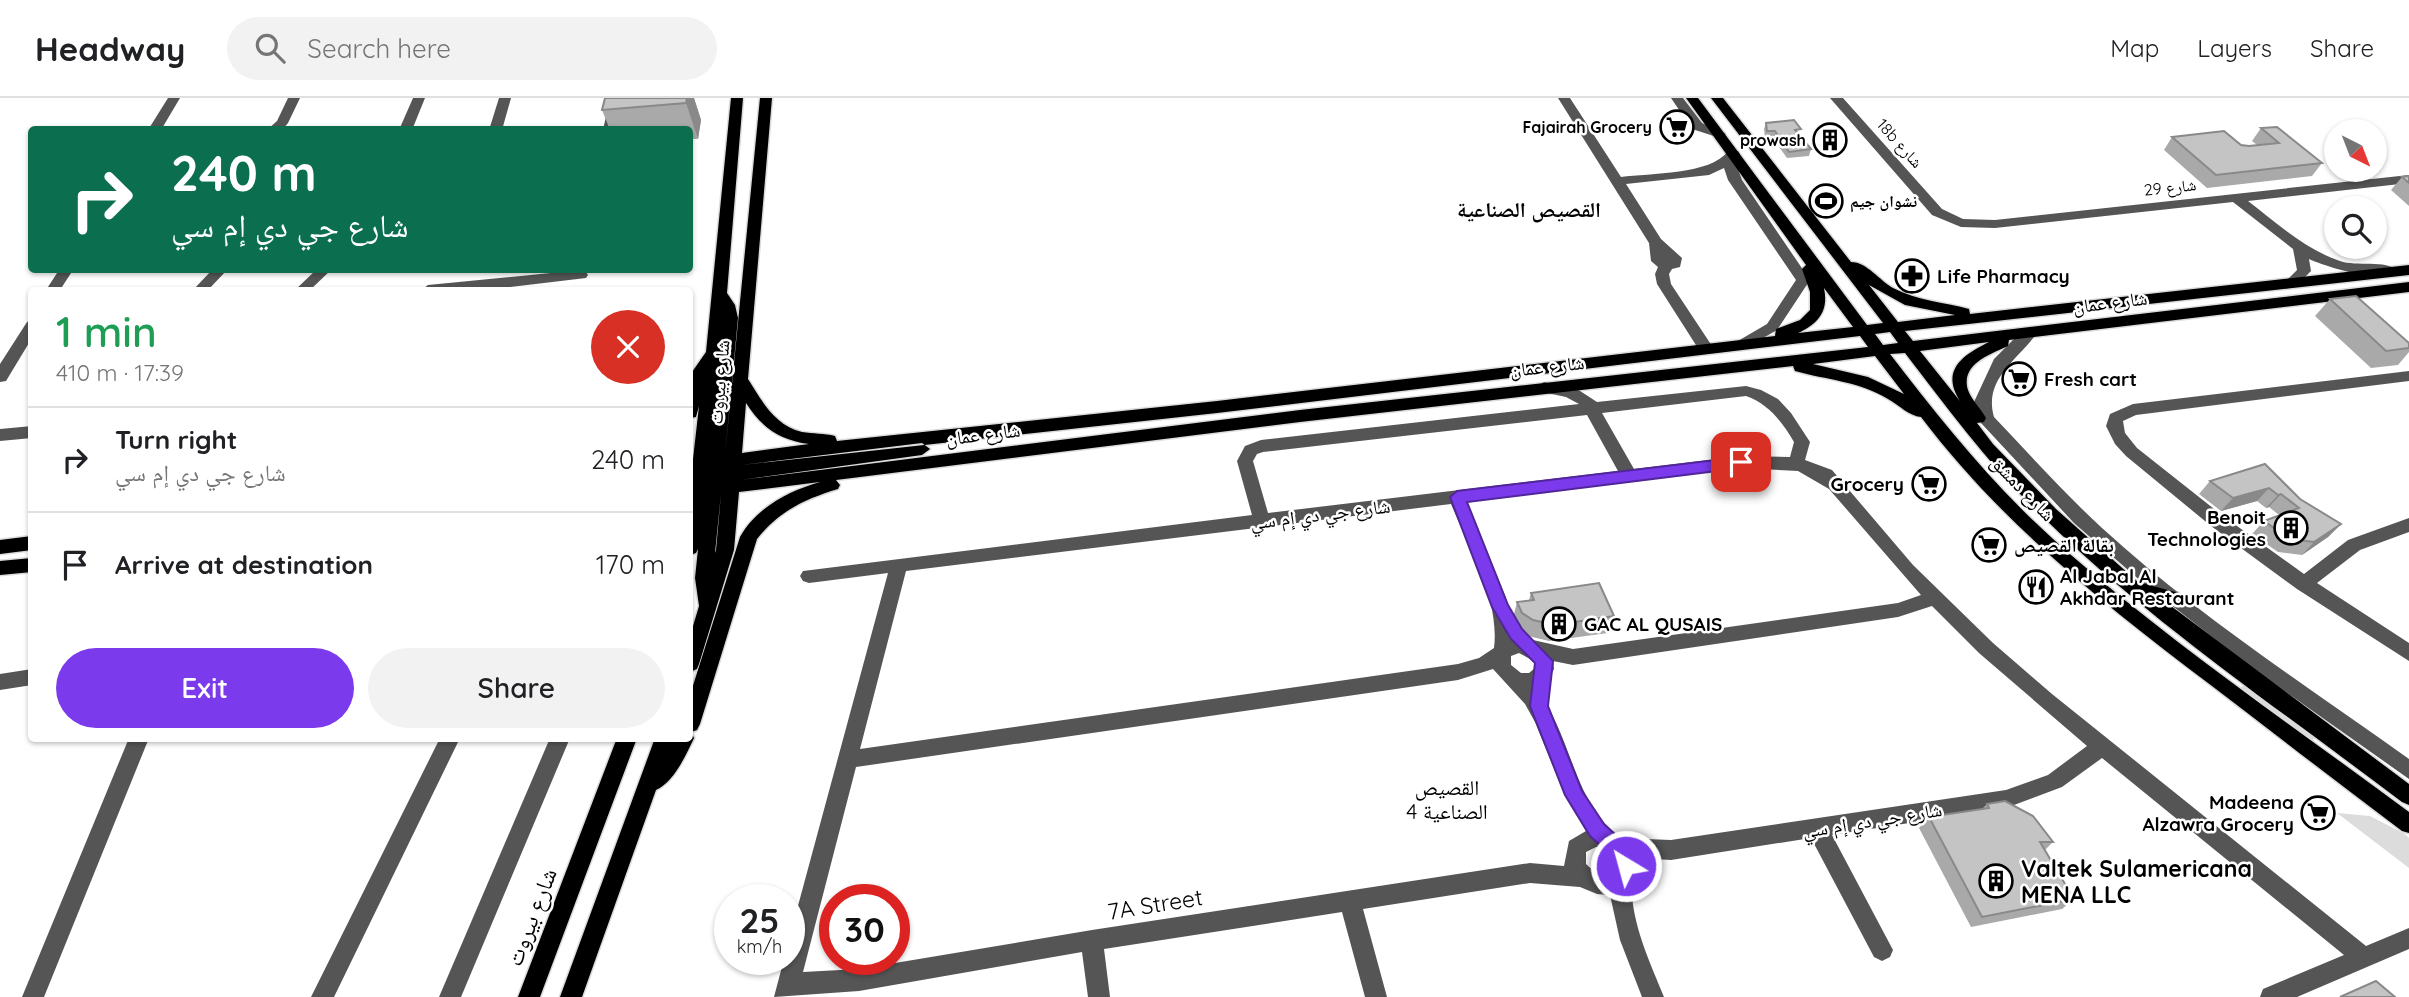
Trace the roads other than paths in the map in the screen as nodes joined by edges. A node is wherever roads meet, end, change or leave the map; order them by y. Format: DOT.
graph roads {
  1 [pos="174,98"];
  2 [pos="294,98"];
  3 [pos="419,98"];
  4 [pos="505,98"];
  5 [pos="616,98"];
  6 [pos="737,98"];
  7 [pos="766,98"];
  8 [pos="1564,98"];
  9 [pos="1677,98"];
  10 [pos="1692,98"];
  11 [pos="1717,98"];
  12 [pos="1836,98"];
  13 [pos="285,113"];
  14 [pos="157,126"];
  15 [pos="270,126"];
  16 [pos="278,126"];
  17 [pos="407,126"];
  18 [pos="496,126"];
  19 [pos="610,126"];
  20 [pos="1720,134"];
  21 [pos="718,139"];
  22 [pos="734,152"];
  23 [pos="1730,157"];
  24 [pos="1709,171"];
  25 [pos="2409,178"];
  26 [pos="1735,180"];
  27 [pos="1617,181"];
  28 [pos="1754,181"];
  29 [pos="2240,197"];
  30 [pos="1937,212"];
  31 [pos="2300,250"];
  32 [pos="1807,255"];
  33 [pos="1839,257"];
  34 [pos="2402,271"];
  35 [pos="217,273"];
  36 [pos="321,273"];
  37 [pos="574,273"];
  38 [pos="2292,282"];
  39 [pos="203,287"];
  40 [pos="305,287"];
  41 [pos="474,287"];
  42 [pos="2409,287"];
  43 [pos="720,294"];
  44 [pos="2144,298"];
  45 [pos="1995,316"];
  46 [pos="28,332"];
  47 [pos="2021,334"];
  48 [pos="1887,338"];
  49 [pos="1761,342"];
  50 [pos="1739,345"];
  51 [pos="1706,349"];
  52 [pos="714,352"];
  53 [pos="1776,363"];
  54 [pos="2409,376"];
  55 [pos="0,377"];
  56 [pos="1625,378"];
  57 [pos="742,383"];
  58 [pos="1545,387"];
  59 [pos="693,399"];
  60 [pos="1594,408"];
  61 [pos="1046,424"];
  62 [pos="1936,425"];
  63 [pos="28,432"];
  64 [pos="0,435"];
  65 [pos="885,441"];
  66 [pos="1987,448"];
  67 [pos="1798,458"];
  68 [pos="1741,462"];
  69 [pos="896,467"];
  70 [pos="709,476"];
  71 [pos="1629,476"];
  72 [pos="1833,484"];
  73 [pos="2028,492"];
  74 [pos="1457,497"];
  75 [pos="1262,521"];
  76 [pos="2409,524"];
  77 [pos="693,537"];
  78 [pos="28,544"];
  79 [pos="0,547"];
  80 [pos="28,565"];
  81 [pos="899,565"];
  82 [pos="0,568"];
  83 [pos="809,576"];
  84 [pos="2303,584"];
  85 [pos="2132,587"];
  86 [pos="1934,598"];
  87 [pos="2173,598"];
  88 [pos="1500,607"];
  89 [pos="1533,649"];
  90 [pos="1502,652"];
  91 [pos="2409,653"];
  92 [pos="693,654"];
  93 [pos="1573,656"];
  94 [pos="1458,672"];
  95 [pos="1543,674"];
  96 [pos="28,678"];
  97 [pos="1512,678"];
  98 [pos="0,681"];
  99 [pos="1539,706"];
  100 [pos="693,714"];
  101 [pos="137,742"];
  102 [pos="448,742"];
  103 [pos="558,742"];
  104 [pos="625,742"];
  105 [pos="664,742"];
  106 [pos="682,742"];
  107 [pos="2107,751"];
  108 [pos="848,759"];
  109 [pos="2409,770"];
  110 [pos="649,787"];
  111 [pos="1574,795"];
  112 [pos="2409,796"];
  113 [pos="2409,824"];
  114 [pos="1817,828"];
  115 [pos="1613,844"];
  116 [pos="1576,849"];
  117 [pos="1671,850"];
  118 [pos="1530,873"];
  119 [pos="1623,876"];
  120 [pos="1588,880"];
  121 [pos="1350,900"];
  122 [pos="1625,926"];
  123 [pos="2409,938"];
  124 [pos="1092,940"];
  125 [pos="1882,950"];
  126 [pos="2357,960"];
  127 [pos="787,990"];
  128 [pos="33,997"];
  129 [pos="322,997"];
  130 [pos="450,997"];
  131 [pos="528,997"];
  132 [pos="571,997"];
  133 [pos="1099,997"];
  134 [pos="1376,997"];
  135 [pos="1653,997"];
  136 [pos="2271,997"];
  1 -- 14 [label="street"];
  2 -- 13 [label="street"];
  3 -- 17 [label="street"];
  4 -- 18 [label="street"];
  5 -- 19 [label="street"];
  6 -- 22 [label="main road, شارع بيروت"];
  7 -- 57 [label="main road, شارع بيروت"];
  8 -- 27 [label="street"];
  9 -- 20 [label="street"];
  10 -- 20 [label="main road, شارع دمشق"];
  11 -- 33 [label="main road, شارع دمشق"];
  12 -- 30 [label="street, 18b شارع"];
  13 -- 15 [label="street"];
  13 -- 16 [label="street"];
  20 -- 23 [label="main road, شارع دمشق"];
  21 -- 22 [label="main road"];
  22 -- 43 [label="main road, شارع بيروت"];
  23 -- 24 [label="street"];
  23 -- 26 [label="street"];
  23 -- 28 [label="main road, شارع دمشق"];
  24 -- 26 [label="street"];
  24 -- 27 [label="street"];
  25 -- 29 [label="street, شارع 29"];
  26 -- 50 [label="street"];
  27 -- 51 [label="street"];
  28 -- 32 [label="main road, شارع دمشق"];
  28 -- 48 [label="main road"];
  29 -- 30 [label="street, شارع 29"];
  29 -- 31 [label="street"];
  31 -- 34 [label="street"];
  31 -- 38 [label="street"];
  32 -- 48 [label="main road, شارع دمشق"];
  32 -- 49 [label="main road"];
  33 -- 45 [label="main road"];
  33 -- 48 [label="main road, شارع دمشق"];
  34 -- 38 [label="main road, شارع عمان"];
  35 -- 39 [label="street"];
  36 -- 40 [label="street"];
  37 -- 41 [label="street"];
  38 -- 44 [label="main road, شارع عمان"];
  42 -- 47 [label="main road, شارع عمان"];
  43 -- 52 [label="main road, شارع بيروت"];
  43 -- 70 [label="main road"];
  44 -- 45 [label="main road, شارع عمان"];
  44 -- 48 [label="main road"];
  45 -- 48 [label="main road, شارع عمان"];
  46 -- 55 [label="street"];
  47 -- 48 [label="main road, شارع عمان"];
  47 -- 66 [label="main road"];
  47 -- 87 [label="street"];
  48 -- 49 [label="main road, شارع عمان"];
  48 -- 53 [label="main road, شارع عمان"];
  48 -- 56 [label="main road"];
  48 -- 62 [label="main road, شارع دمشق"];
  48 -- 66 [label="main road, شارع دمشق"];
  48 -- 73 [label="main road"];
  49 -- 50 [label="main road, شارع عمان"];
  50 -- 51 [label="main road, شارع عمان"];
  51 -- 61 [label="main road, شارع عمان"];
  52 -- 59 [label="main road"];
  52 -- 70 [label="main road, شارع بيروت"];
  53 -- 56 [label="main road, شارع عمان"];
  53 -- 62 [label="main road"];
  54 -- 84 [label="street"];
  56 -- 58 [label="main road, شارع عمان"];
  57 -- 65 [label="main road"];
  57 -- 70 [label="main road, شارع بيروت"];
  58 -- 60 [label="street"];
  58 -- 69 [label="main road, شارع عمان"];
  60 -- 67 [label="street"];
  60 -- 71 [label="street"];
  60 -- 75 [label="street"];
  61 -- 65 [label="main road, شارع عمان"];
  61 -- 70 [label="main road"];
  62 -- 113 [label="main road, شارع دمشق"];
  63 -- 64 [label="street"];
  65 -- 70 [label="main road, شارع عمان"];
  66 -- 73 [label="main road, شارع دمشق"];
  67 -- 68 [label="street, شارع جي دي إم سي"];
  67 -- 72 [label="street, شارع جي دي إم سي"];
  68 -- 71 [label="street, شارع جي دي إم سي"];
  68 -- 72 [label="street, شارع جي دي إم سي"];
  69 -- 70 [label="main road, شارع عمان"];
  69 -- 100 [label="main road"];
  70 -- 77 [label="main road, شارع بيروت"];
  70 -- 92 [label="main road, شارع بيروت"];
  71 -- 74 [label="street, شارع جي دي إم سي"];
  72 -- 86 [label="street, شارع جي دي إم سي"];
  73 -- 85 [label="main road, شارع دمشق"];
  74 -- 75 [label="street, شارع جي دي إم سي"];
  74 -- 88 [label="street"];
  75 -- 81 [label="street, شارع جي دي إم سي"];
  76 -- 84 [label="street"];
  78 -- 79 [label="main road"];
  80 -- 82 [label="main road"];
  81 -- 83 [label="street, شارع جي دي إم سي"];
  81 -- 108 [label="street"];
  84 -- 91 [label="street"];
  85 -- 87 [label="main road"];
  85 -- 112 [label="main road, شارع دمشق"];
  86 -- 93 [label="street"];
  86 -- 107 [label="street, شارع جي دي إم سي"];
  87 -- 109 [label="street"];
  88 -- 89 [label="street"];
  88 -- 90 [label="street"];
  89 -- 90 [label="street"];
  89 -- 93 [label="street"];
  89 -- 95 [label="street"];
  90 -- 94 [label="street"];
  90 -- 97 [label="street"];
  93 -- 95 [label="street"];
  94 -- 97 [label="street"];
  94 -- 108 [label="street"];
  95 -- 97 [label="street"];
  95 -- 99 [label="street"];
  96 -- 98 [label="street"];
  97 -- 99 [label="street"];
  99 -- 111 [label="street"];
  101 -- 128 [label="street"];
  102 -- 129 [label="street"];
  103 -- 130 [label="street"];
  104 -- 131 [label="main road, شارع بيروت"];
  105 -- 110 [label="main road"];
  106 -- 110 [label="main road"];
  107 -- 114 [label="street, شارع جي دي إم سي"];
  107 -- 126 [label="street, شارع جي دي إم سي"];
  108 -- 127 [label="street"];
  110 -- 132 [label="main road"];
  111 -- 115 [label="street"];
  111 -- 116 [label="street"];
  114 -- 117 [label="street, شارع جي دي إم سي"];
  114 -- 125 [label="street"];
  115 -- 116 [label="street"];
  115 -- 117 [label="street, شارع جي دي إم سي"];
  115 -- 119 [label="street"];
  116 -- 118 [label="street"];
  116 -- 120 [label="street"];
  117 -- 119 [label="street, شارع جي دي إم سي"];
  118 -- 120 [label="street"];
  118 -- 121 [label="street, 7A Street"];
  119 -- 120 [label="street"];
  119 -- 122 [label="street"];
  120 -- 122 [label="street"];
  121 -- 124 [label="street, 7A Street"];
  121 -- 134 [label="street"];
  122 -- 135 [label="street"];
  123 -- 126 [label="street"];
  124 -- 127 [label="street, 7A Street"];
  124 -- 133 [label="street"];
  126 -- 136 [label="street"];
}
